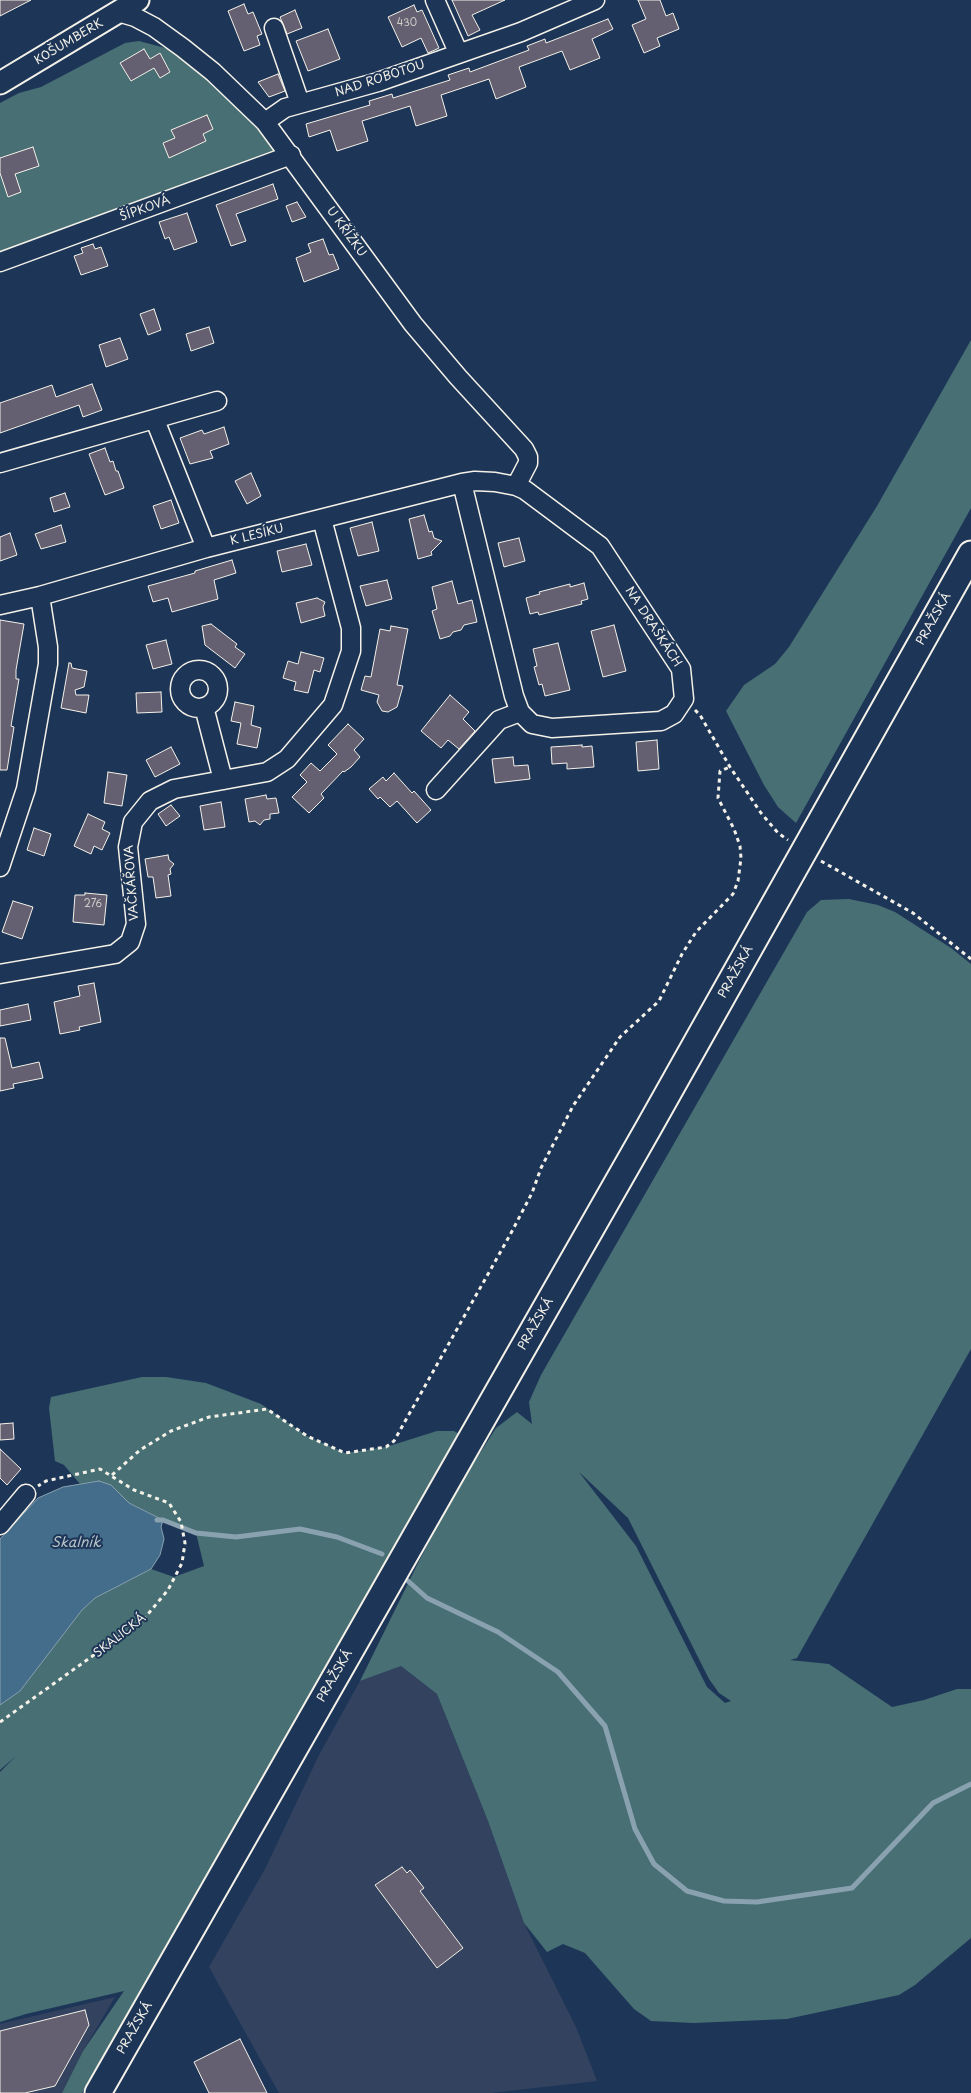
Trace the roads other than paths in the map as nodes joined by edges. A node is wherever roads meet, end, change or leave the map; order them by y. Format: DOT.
graph roads {
  1 [pos="138,0"];
  2 [pos="435,0"];
  3 [pos="595,0"];
  4 [pos="118,12"];
  5 [pos="274,28"];
  6 [pos="458,52"];
  7 [pos="0,83"];
  8 [pos="300,103"];
  9 [pos="264,122"];
  10 [pos="290,156"];
  11 [pos="0,262"];
  12 [pos="217,401"];
  13 [pos="155,420"];
  14 [pos="0,463"];
  15 [pos="462,483"];
  16 [pos="516,486"];
  17 [pos="322,519"];
  18 [pos="206,548"];
  19 [pos="971,554"];
  20 [pos="40,596"];
  21 [pos="0,605"];
  22 [pos="204,707"];
  23 [pos="520,712"];
  24 [pos="223,780"];
  25 [pos="436,790"];
  26 [pos="0,868"];
  27 [pos="0,974"];
  28 [pos="26,1494"];
  29 [pos="0,1525"];
  30 [pos="98,2093"];
  1 -- 4 [label="street, KOŠUMBERK"];
  2 -- 6 [label="street"];
  3 -- 6 [label="street, NAD ROBOTOU"];
  4 -- 7 [label="street, KOŠUMBERK"];
  4 -- 9 [label="street, U KŘÍŽKU"];
  5 -- 8 [label="street"];
  6 -- 8 [label="street, NAD ROBOTOU"];
  8 -- 9 [label="street, NAD ROBOTOU"];
  9 -- 10 [label="street, U KŘÍŽKU"];
  10 -- 11 [label="street, ŠÍPKOVÁ"];
  10 -- 16 [label="street, U KŘÍŽKU"];
  12 -- 13 [label="street"];
  13 -- 14 [label="street"];
  13 -- 18 [label="street"];
  15 -- 16 [label="street, K LESÍKU"];
  15 -- 17 [label="street, K LESÍKU"];
  15 -- 23 [label="street"];
  16 -- 23 [label="street, NA DRAŠKÁCH"];
  17 -- 18 [label="street, K LESÍKU"];
  17 -- 24 [label="street, VAČKÁŘOVA"];
  18 -- 20 [label="street, K LESÍKU"];
  19 -- 30 [label="main road, PRAŽSKÁ"];
  20 -- 21 [label="street, K LESÍKU"];
  20 -- 26 [label="street"];
  22 -- 24 [label="street"];
  23 -- 25 [label="street"];
  24 -- 27 [label="street, VAČKÁŘOVA"];
  28 -- 29 [label="street"];
}
